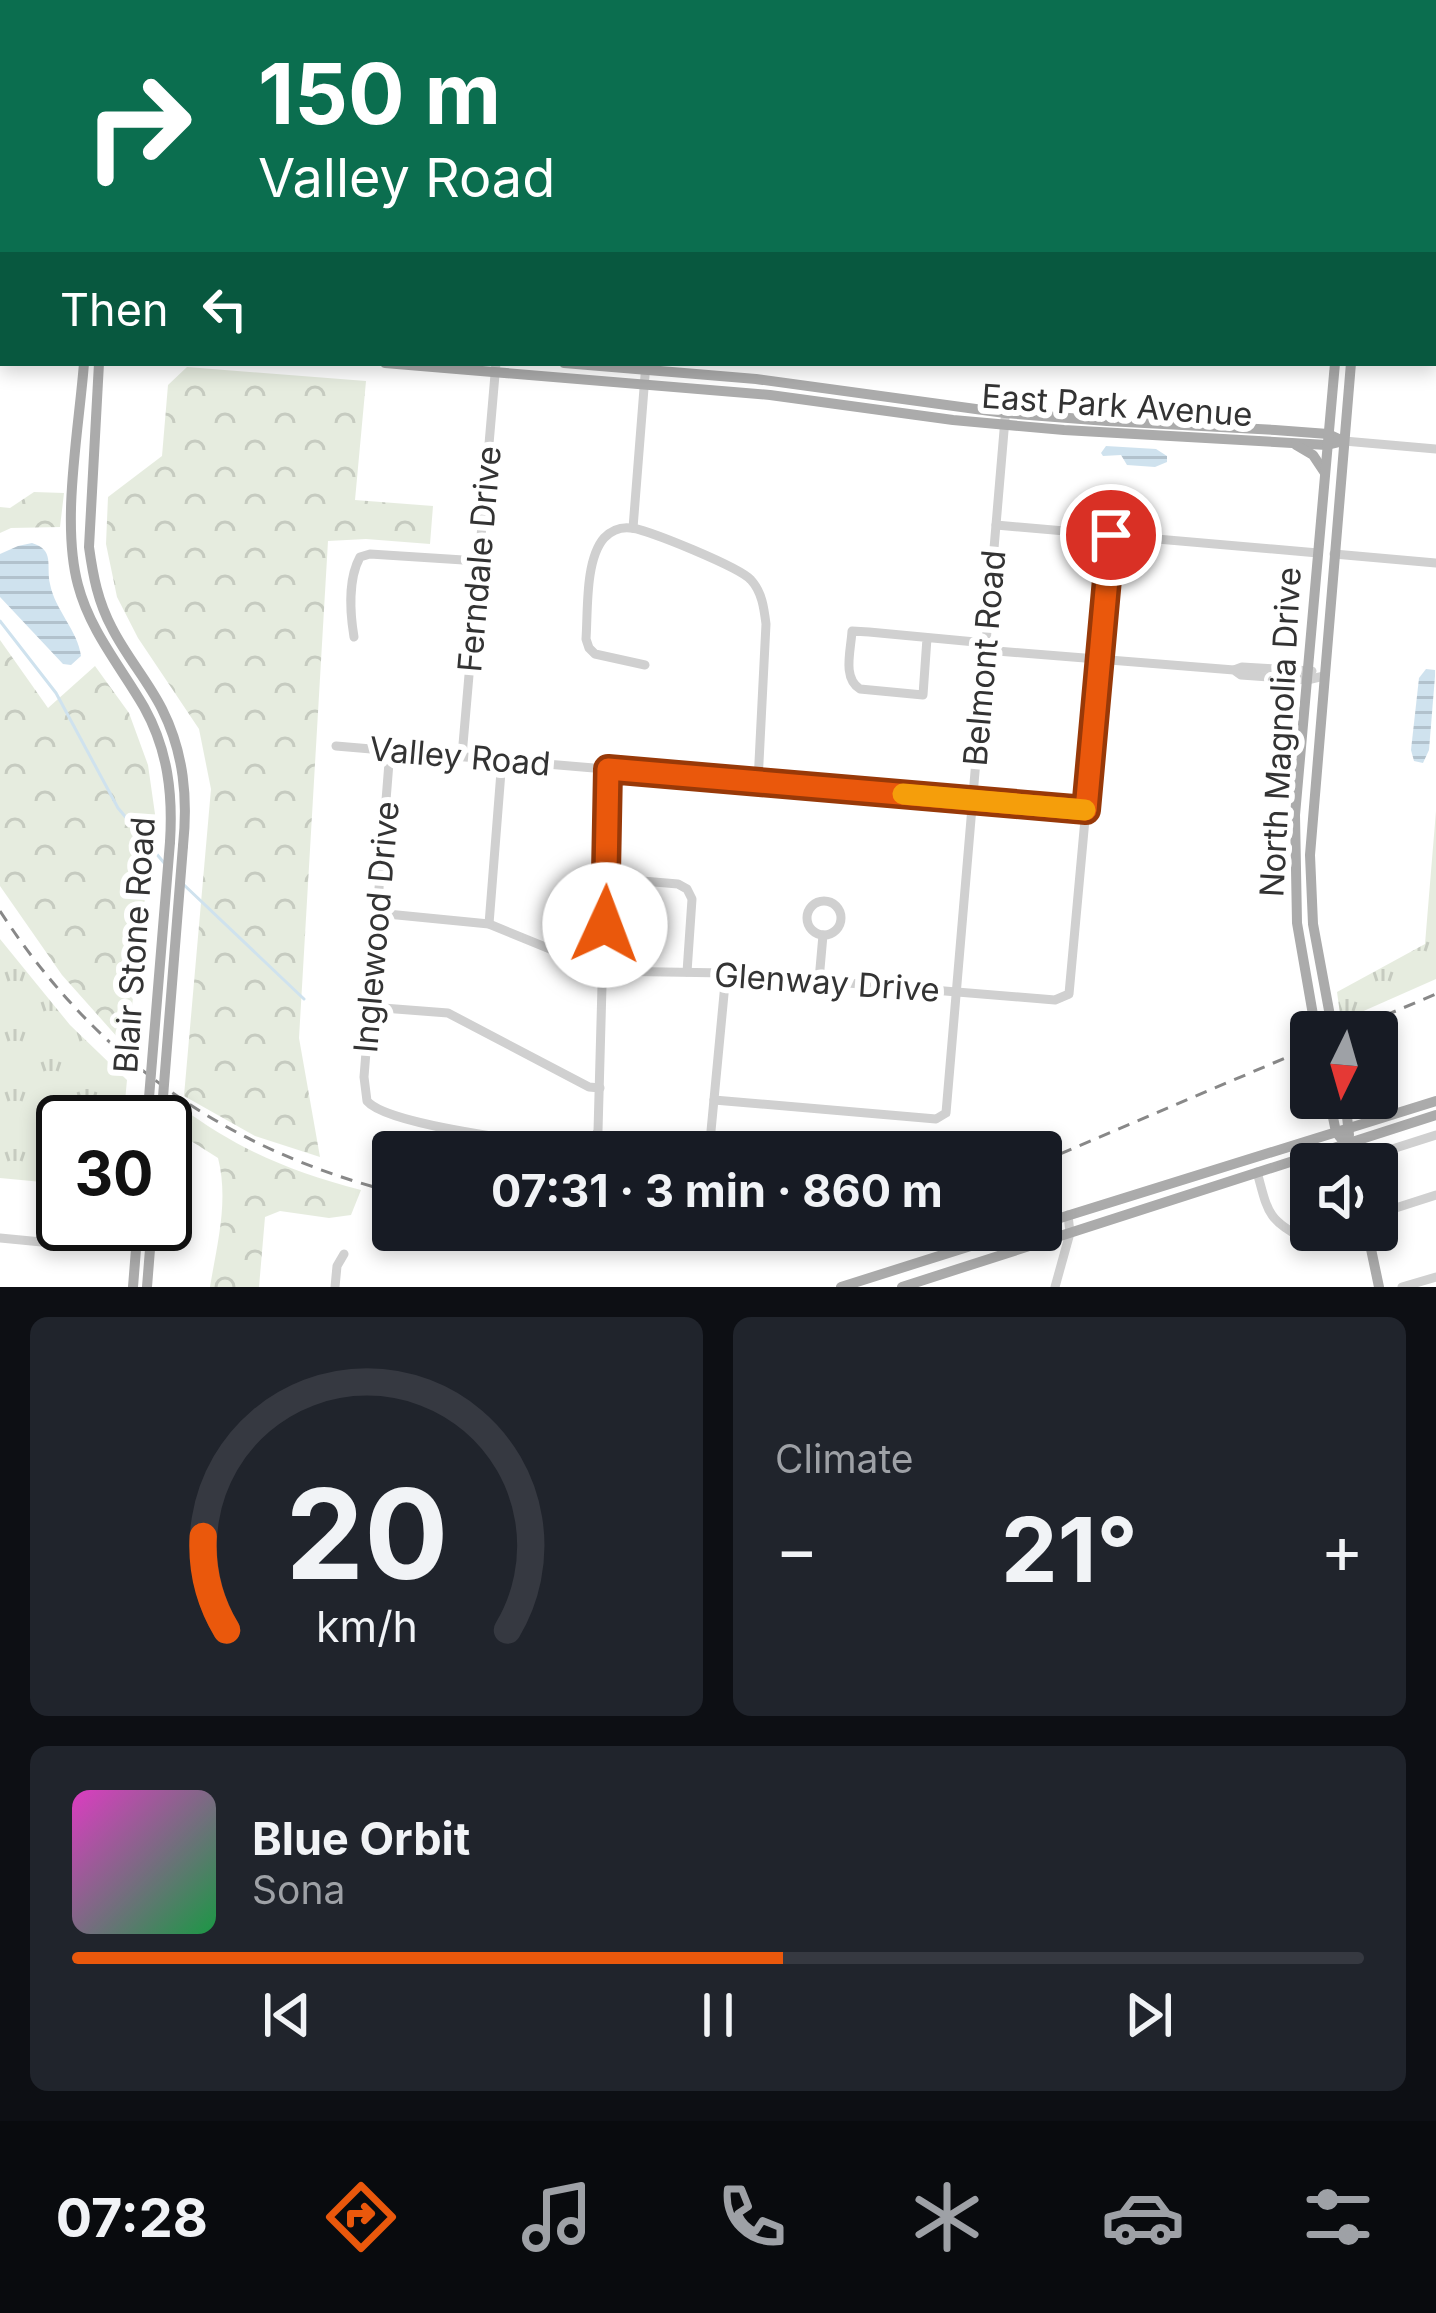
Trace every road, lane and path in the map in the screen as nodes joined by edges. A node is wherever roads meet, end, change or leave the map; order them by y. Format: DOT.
graph roads {
  1 [pos="84,366"];
  2 [pos="101,366"];
  3 [pos="452,366"];
  4 [pos="599,366"];
  5 [pos="1335,366"];
  6 [pos="1351,366"];
  7 [pos="496,368"];
  8 [pos="646,370"];
  9 [pos="1005,419"];
  10 [pos="1327,440"];
  11 [pos="1344,441"];
  12 [pos="1294,443"];
  13 [pos="1436,448"];
  14 [pos="1325,473"];
  15 [pos="74,477"];
  16 [pos="93,478"];
  17 [pos="996,525"];
  18 [pos="633,528"];
  19 [pos="1111,535"];
  20 [pos="1318,553"];
  21 [pos="1334,554"];
  22 [pos="479,561"];
  23 [pos="1436,563"];
  24 [pos="353,637"];
  25 [pos="927,638"];
  26 [pos="986,646"];
  27 [pos="1100,659"];
  28 [pos="645,664"];
  29 [pos="1307,674"];
  30 [pos="1324,676"];
  31 [pos="336,746"];
  32 [pos="390,750"];
  33 [pos="462,756"];
  34 [pos="502,759"];
  35 [pos="608,769"];
  36 [pos="758,782"];
  37 [pos="972,800"];
  38 [pos="1086,810"];
  39 [pos="1295,815"];
  40 [pos="1311,816"];
  41 [pos="177,844"];
  42 [pos="607,878"];
  43 [pos="377,913"];
  44 [pos="489,924"];
  45 [pos="1315,934"];
  46 [pos="823,935"];
  47 [pos="1299,935"];
  48 [pos="604,971"];
  49 [pos="687,972"];
  50 [pos="726,973"];
  51 [pos="819,980"];
  52 [pos="956,992"];
  53 [pos="370,1007"];
  54 [pos="1313,1011"];
  55 [pos="1329,1011"];
  56 [pos="600,1088"];
  57 [pos="149,1095"];
  58 [pos="163,1095"];
  59 [pos="714,1100"];
  60 [pos="1436,1101"];
  61 [pos="1436,1115"];
  62 [pos="1333,1119"];
  63 [pos="1348,1119"];
  64 [pos="1350,1128"];
  65 [pos="712,1131"];
  66 [pos="1336,1132"];
  67 [pos="1377,1133"];
  68 [pos="1436,1136"];
  69 [pos="1344,1143"];
  70 [pos="1345,1143"];
  71 [pos="1348,1143"];
  72 [pos="1399,1147"];
  73 [pos="1290,1162"];
  74 [pos="1257,1172"];
  75 [pos="1154,1189"];
  76 [pos="1436,1195"];
  77 [pos="1159,1204"];
  78 [pos="1398,1207"];
  79 [pos="1069,1215"];
  80 [pos="1062,1217"];
  81 [pos="1290,1232"];
  82 [pos="1070,1233"];
  83 [pos="0,1238"];
  84 [pos="36,1241"];
  85 [pos="140,1251"];
  86 [pos="146,1251"];
  87 [pos="955,1251"];
  88 [pos="1371,1251"];
  89 [pos="344,1254"];
  90 [pos="946,1254"];
  91 [pos="141,1272"];
  92 [pos="949,1272"];
  93 [pos="1436,1277"];
  94 [pos="133,1287"];
  95 [pos="147,1287"];
  96 [pos="335,1287"];
  97 [pos="842,1287"];
  98 [pos="902,1287"];
  99 [pos="1054,1287"];
  100 [pos="1378,1287"];
  101 [pos="1402,1287"];
  1 -- 15 [label="main road, Blair Stone Road"];
  2 -- 16 [label="main road, Blair Stone Road"];
  3 -- 7 [label="main road, East Park Avenue"];
  4 -- 8 [label="main road, East Park Avenue"];
  5 -- 10 [label="main road, North Magnolia Drive"];
  6 -- 11 [label="main road, North Magnolia Drive"];
  7 -- 8 [label="main road, East Park Avenue"];
  7 -- 22 [label="street, Ferndale Drive"];
  8 -- 9 [label="main road, East Park Avenue"];
  8 -- 18 [label="street"];
  9 -- 10 [label="main road, East Park Avenue"];
  9 -- 12 [label="main road, East Park Avenue"];
  9 -- 17 [label="street, Belmont Road"];
  10 -- 11 [label="main road, East Park Avenue"];
  10 -- 12 [label="main road, East Park Avenue"];
  10 -- 14 [label="main road, North Magnolia Drive"];
  11 -- 13 [label="street, East Park Avenue"];
  11 -- 21 [label="main road, North Magnolia Drive"];
  12 -- 14 [label="main road"];
  14 -- 20 [label="main road, North Magnolia Drive"];
  15 -- 16 [label="main road"];
  15 -- 41 [label="main road, Blair Stone Road"];
  16 -- 41 [label="main road, Blair Stone Road"];
  17 -- 19 [label="street"];
  17 -- 26 [label="street, Belmont Road"];
  18 -- 28 [label="street"];
  18 -- 36 [label="street"];
  19 -- 20 [label="street"];
  19 -- 27 [label="street"];
  20 -- 29 [label="main road, North Magnolia Drive"];
  21 -- 23 [label="street"];
  21 -- 30 [label="main road, North Magnolia Drive"];
  22 -- 24 [label="street"];
  22 -- 33 [label="street, Ferndale Drive"];
  25 -- 25 [label="street"];
  25 -- 26 [label="street"];
  26 -- 27 [label="street"];
  26 -- 37 [label="street, Belmont Road"];
  27 -- 29 [label="street"];
  27 -- 38 [label="street"];
  29 -- 30 [label="street"];
  29 -- 39 [label="main road, North Magnolia Drive"];
  30 -- 40 [label="main road, North Magnolia Drive"];
  31 -- 32 [label="street, Valley Road"];
  32 -- 33 [label="street, Valley Road"];
  32 -- 43 [label="street, Inglewood Drive"];
  33 -- 34 [label="street, Valley Road"];
  34 -- 35 [label="street, Valley Road"];
  34 -- 44 [label="street"];
  35 -- 36 [label="street, Valley Road"];
  35 -- 42 [label="street"];
  36 -- 37 [label="street, Valley Road"];
  37 -- 38 [label="street, Valley Road"];
  37 -- 52 [label="street, Belmont Road"];
  38 -- 52 [label="street, Glenway Drive"];
  39 -- 40 [label="main road"];
  39 -- 47 [label="main road, North Magnolia Drive"];
  40 -- 45 [label="main road, North Magnolia Drive"];
  41 -- 57 [label="main road, Blair Stone Road, bridge"];
  41 -- 58 [label="main road, Blair Stone Road, bridge"];
  42 -- 48 [label="street"];
  42 -- 49 [label="street"];
  43 -- 44 [label="street, Glenway Drive"];
  43 -- 53 [label="street, Inglewood Drive"];
  44 -- 48 [label="street, Glenway Drive"];
  45 -- 47 [label="main road"];
  45 -- 55 [label="main road, North Magnolia Drive"];
  46 -- 51 [label="street"];
  47 -- 54 [label="main road, North Magnolia Drive"];
  48 -- 49 [label="street, Glenway Drive"];
  48 -- 56 [label="street"];
  49 -- 50 [label="street, Glenway Drive"];
  50 -- 51 [label="street, Glenway Drive"];
  50 -- 59 [label="street"];
  51 -- 52 [label="street, Glenway Drive"];
  52 -- 59 [label="street, Belmont Road"];
  53 -- 56 [label="street"];
  53 -- 56 [label="street, Inglewood Drive"];
  59 -- 65 [label="street"];
  60 -- 64 [label="main road"];
  61 -- 67 [label="main road"];
  62 -- 66 [label="main road"];
  63 -- 64 [label="main road"];
  64 -- 66 [label="main road"];
  64 -- 70 [label="main road"];
  66 -- 69 [label="main road"];
  66 -- 75 [label="main road"];
  67 -- 71 [label="main road"];
  67 -- 72 [label="street"];
  68 -- 72 [label="street"];
  73 -- 74 [label="main road"];
  74 -- 77 [label="main road"];
  74 -- 81 [label="street"];
  75 -- 77 [label="main road"];
  75 -- 79 [label="main road"];
  76 -- 78 [label="street"];
  77 -- 82 [label="main road"];
  79 -- 80 [label="main road"];
  79 -- 82 [label="street"];
  82 -- 92 [label="main road"];
  82 -- 99 [label="street"];
  83 -- 84 [label="street"];
  85 -- 91 [label="main road"];
  86 -- 91 [label="main road"];
  87 -- 90 [label="main road"];
  88 -- 100 [label="main road"];
  89 -- 96 [label="street"];
  90 -- 92 [label="main road"];
  90 -- 97 [label="main road"];
  91 -- 94 [label="main road"];
  91 -- 95 [label="main road"];
  92 -- 98 [label="main road"];
  93 -- 101 [label="street"];
}
